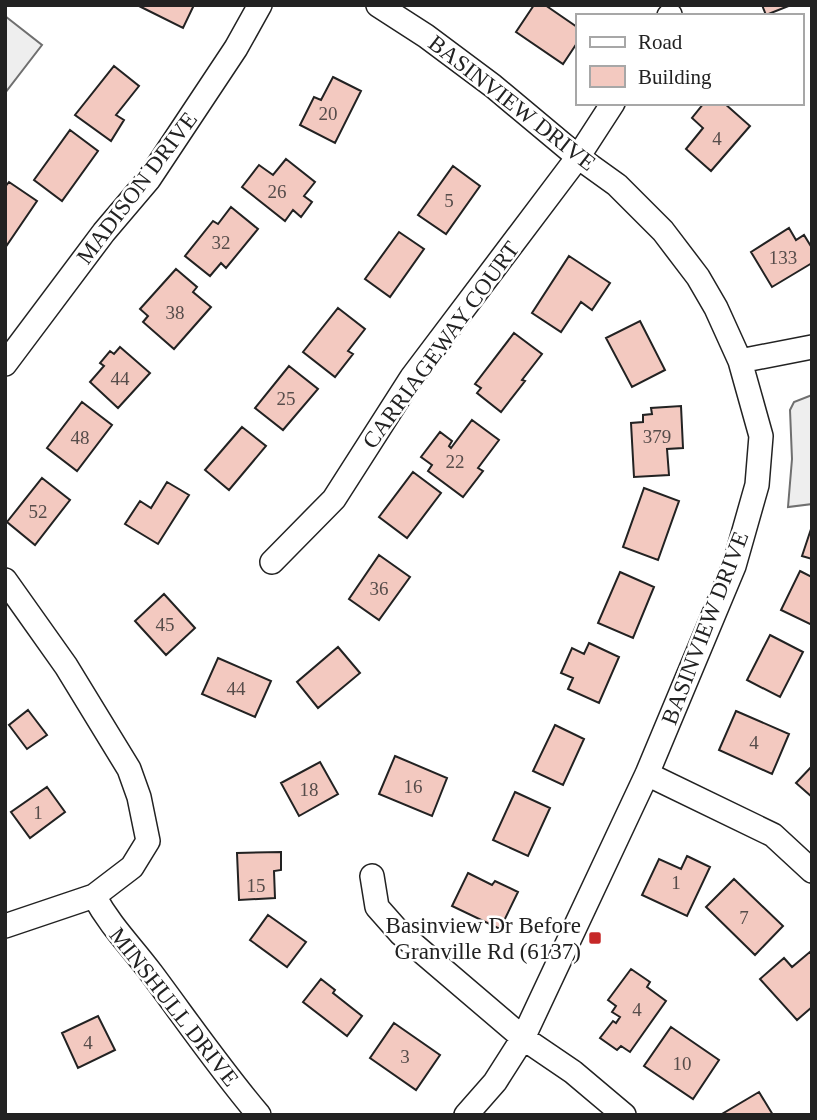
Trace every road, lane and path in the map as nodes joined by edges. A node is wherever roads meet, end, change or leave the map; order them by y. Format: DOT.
graph roads {
  1 [pos="261,5"];
  2 [pos="378,5"];
  3 [pos="612,105"];
  4 [pos="579,157"];
  5 [pos="812,347"];
  6 [pos="740,361"];
  7 [pos="5,364"];
  8 [pos="272,562"];
  9 [pos="5,580"];
  10 [pos="648,774"];
  11 [pos="812,871"];
  12 [pos="372,876"];
  13 [pos="94,896"];
  14 [pos="5,926"];
  15 [pos="523,1038"];
  16 [pos="259,1115"];
  17 [pos="466,1115"];
  18 [pos="624,1115"];
  1 -- 7 [label="street, MADISON DRIVE"];
  2 -- 4 [label="street, BASINVIEW DRIVE"];
  3 -- 4 [label="street, CARRIAGEWAY COURT"];
  4 -- 6 [label="street, BASINVIEW DRIVE"];
  4 -- 8 [label="street, CARRIAGEWAY COURT"];
  5 -- 6 [label="street"];
  6 -- 10 [label="street, BASINVIEW DRIVE"];
  9 -- 13 [label="street"];
  10 -- 11 [label="street"];
  10 -- 15 [label="street, BASINVIEW DRIVE"];
  12 -- 15 [label="street"];
  13 -- 14 [label="street"];
  13 -- 16 [label="street, MINSHULL DRIVE"];
  15 -- 17 [label="street, BASINVIEW DRIVE"];
  15 -- 18 [label="street"];
}
